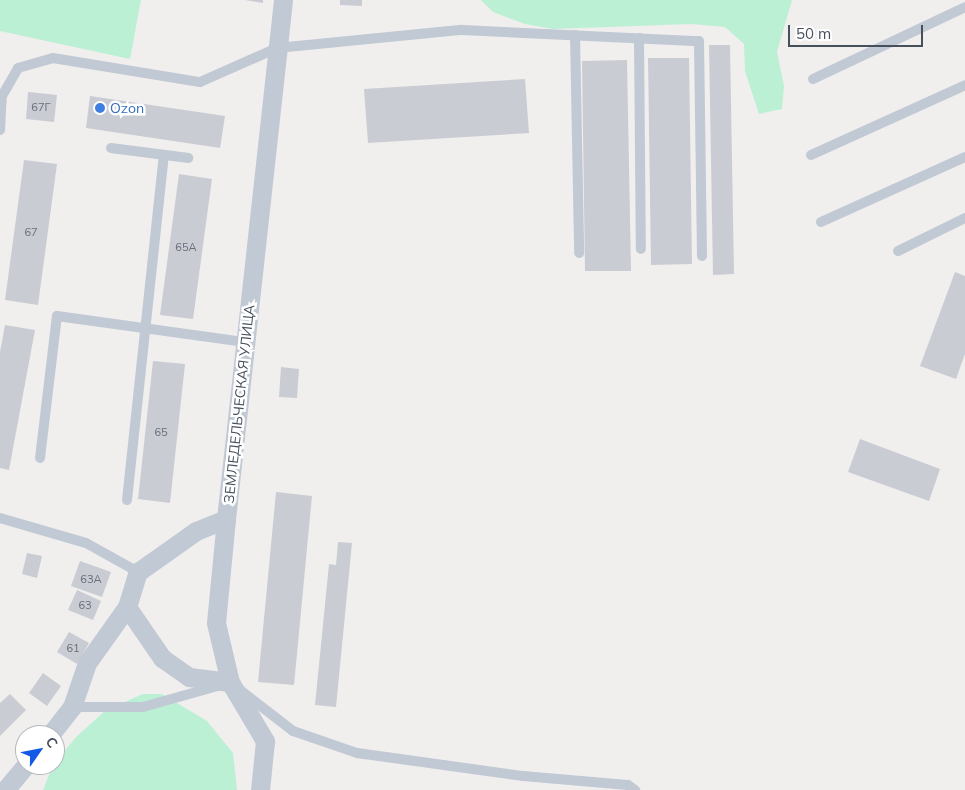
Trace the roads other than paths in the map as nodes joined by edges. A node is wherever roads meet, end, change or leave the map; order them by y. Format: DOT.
graph roads {
  1 [pos="282,0"];
  2 [pos="965,7"];
  3 [pos="575,35"];
  4 [pos="639,38"];
  5 [pos="277,48"];
  6 [pos="813,79"];
  7 [pos="965,85"];
  8 [pos="0,130"];
  9 [pos="111,148"];
  10 [pos="811,154"];
  11 [pos="164,155"];
  12 [pos="965,157"];
  13 [pos="188,158"];
  14 [pos="965,218"];
  15 [pos="821,222"];
  16 [pos="641,249"];
  17 [pos="898,251"];
  18 [pos="579,252"];
  19 [pos="702,256"];
  20 [pos="144,328"];
  21 [pos="245,342"];
  22 [pos="40,458"];
  23 [pos="127,500"];
  24 [pos="0,518"];
  25 [pos="226,519"];
  26 [pos="138,572"];
  27 [pos="127,607"];
  28 [pos="230,682"];
  29 [pos="72,707"];
  30 [pos="58,725"];
  31 [pos="18,775"];
  32 [pos="5,790"];
  33 [pos="260,790"];
  34 [pos="635,790"];
  1 -- 5 [label="street, ЗЕМЛЕДЕЛЬЧЕСКАЯ УЛИЦА"];
  2 -- 6 [label="lane"];
  3 -- 4 [label="lane"];
  3 -- 5 [label="lane"];
  3 -- 18 [label="lane"];
  4 -- 16 [label="lane"];
  4 -- 19 [label="lane"];
  5 -- 8 [label="lane"];
  5 -- 21 [label="street, ЗЕМЛЕДЕЛЬЧЕСКАЯ УЛИЦА"];
  7 -- 10 [label="lane"];
  9 -- 11 [label="lane"];
  11 -- 13 [label="lane"];
  11 -- 20 [label="lane"];
  12 -- 15 [label="lane"];
  14 -- 17 [label="lane"];
  20 -- 21 [label="lane"];
  20 -- 22 [label="lane"];
  20 -- 23 [label="lane"];
  21 -- 25 [label="street, ЗЕМЛЕДЕЛЬЧЕСКАЯ УЛИЦА"];
  24 -- 26 [label="lane"];
  25 -- 26 [label="street, ЗЕМЛЕДЕЛЬЧЕСКАЯ УЛИЦА"];
  25 -- 28 [label="street"];
  26 -- 27 [label="street"];
  27 -- 28 [label="street"];
  27 -- 29 [label="street"];
  28 -- 29 [label="lane"];
  28 -- 33 [label="street"];
  28 -- 34 [label="lane"];
  29 -- 30 [label="street"];
  31 -- 32 [label="street"];
}
